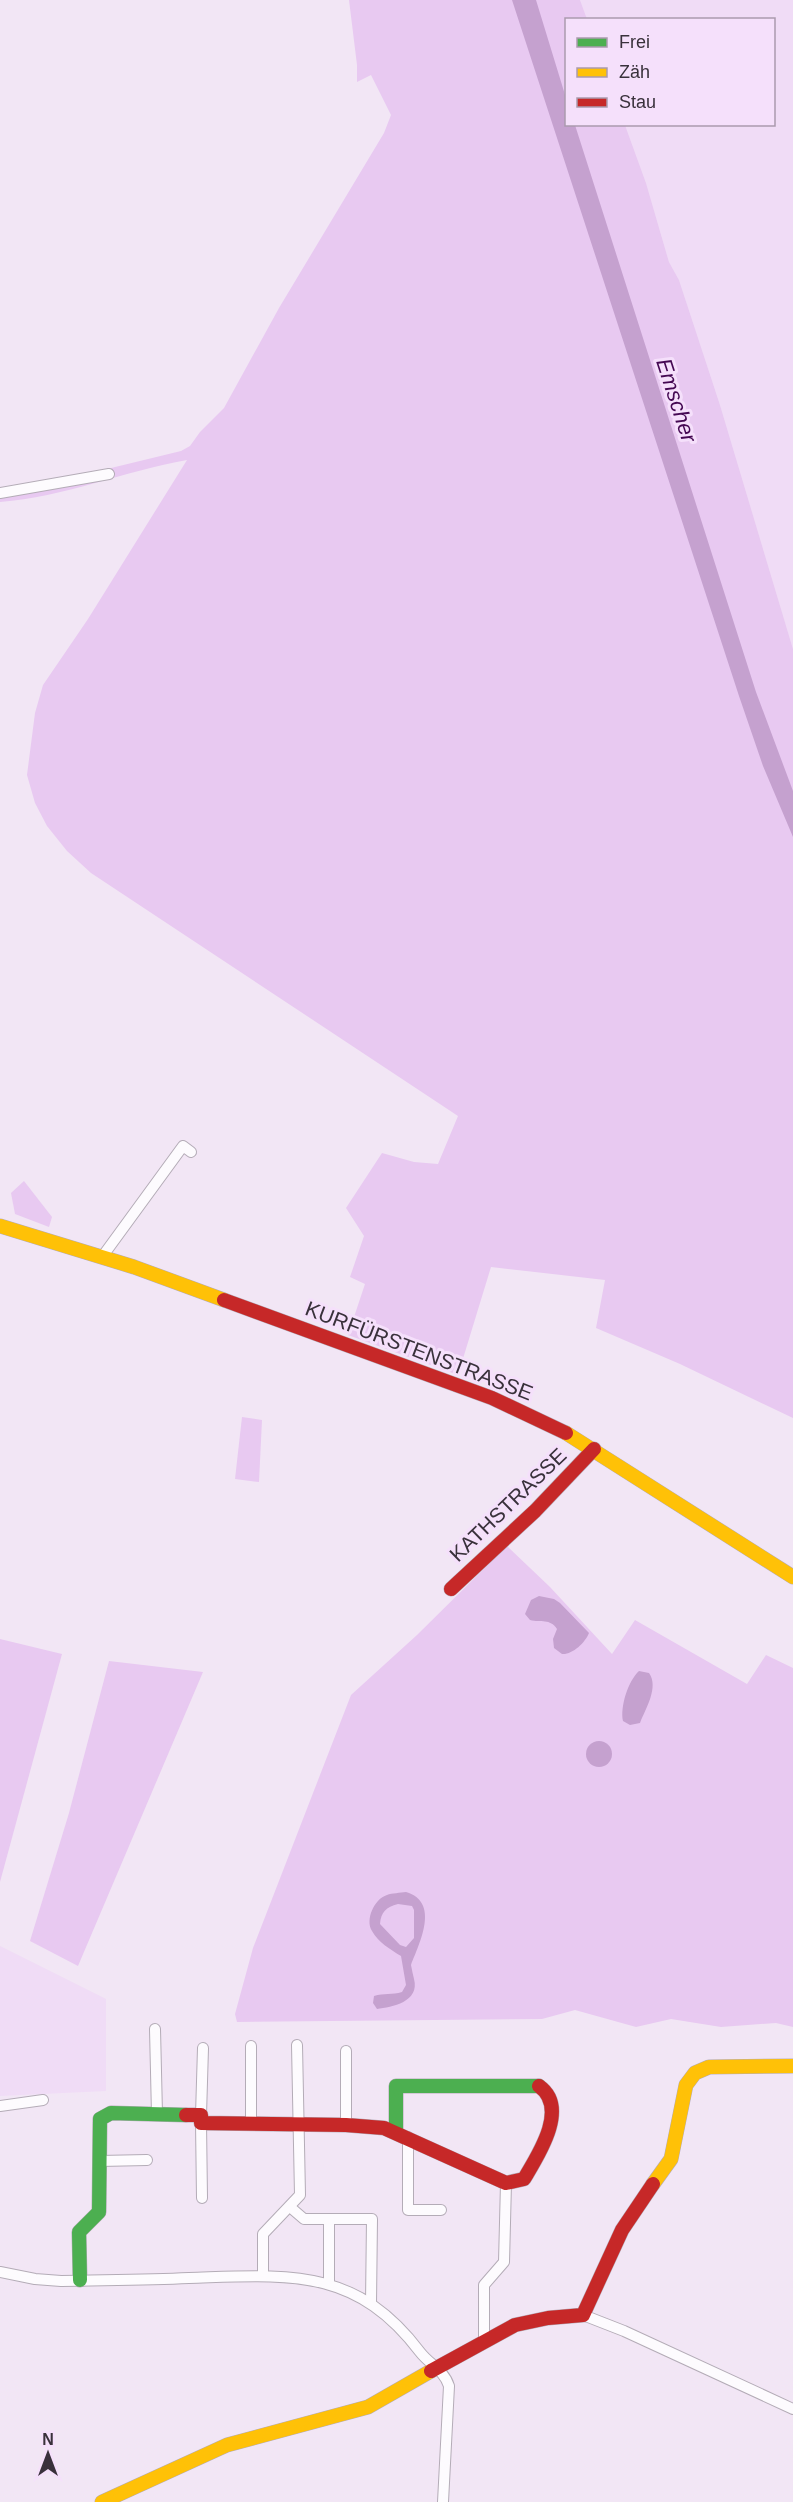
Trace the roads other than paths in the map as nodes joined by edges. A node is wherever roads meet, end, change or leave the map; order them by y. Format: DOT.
graph roads {
  1 [pos="109,474"];
  2 [pos="0,493"];
  3 [pos="191,1152"];
  4 [pos="0,1226"];
  5 [pos="102,1257"];
  6 [pos="594,1449"];
  7 [pos="793,1577"];
  8 [pos="451,1590"];
  9 [pos="155,2029"];
  10 [pos="297,2045"];
  11 [pos="251,2046"];
  12 [pos="203,2048"];
  13 [pos="346,2051"];
  14 [pos="793,2066"];
  15 [pos="43,2100"];
  16 [pos="0,2106"];
  17 [pos="157,2114"];
  18 [pos="201,2119"];
  19 [pos="251,2124"];
  20 [pos="298,2124"];
  21 [pos="346,2125"];
  22 [pos="402,2134"];
  23 [pos="147,2160"];
  24 [pos="100,2161"];
  25 [pos="506,2183"];
  26 [pos="202,2198"];
  27 [pos="290,2207"];
  28 [pos="441,2210"];
  29 [pos="329,2219"];
  30 [pos="0,2272"];
  31 [pos="263,2276"];
  32 [pos="80,2280"];
  33 [pos="329,2284"];
  34 [pos="371,2302"];
  35 [pos="583,2315"];
  36 [pos="484,2340"];
  37 [pos="437,2368"];
  38 [pos="793,2409"];
  39 [pos="102,2502"];
  40 [pos="442,2502"];
  1 -- 2 [label="street"];
  3 -- 5 [label="street"];
  4 -- 5 [label="street, KURFÜRSTENSTRASSE"];
  5 -- 6 [label="street, KURFÜRSTENSTRASSE"];
  6 -- 7 [label="street, KURFÜRSTENSTRASSE"];
  6 -- 8 [label="street, KATHSTRASSE"];
  9 -- 17 [label="street"];
  10 -- 20 [label="street"];
  11 -- 19 [label="street"];
  12 -- 18 [label="street"];
  13 -- 21 [label="street"];
  14 -- 35 [label="street"];
  15 -- 16 [label="street"];
  17 -- 18 [label="street"];
  17 -- 24 [label="street"];
  18 -- 19 [label="street"];
  18 -- 26 [label="street"];
  19 -- 20 [label="street"];
  20 -- 21 [label="street"];
  20 -- 27 [label="street"];
  21 -- 22 [label="street"];
  22 -- 25 [label="street"];
  22 -- 25 [label="street"];
  22 -- 28 [label="street"];
  23 -- 24 [label="street"];
  24 -- 32 [label="street"];
  25 -- 36 [label="street"];
  27 -- 29 [label="street"];
  27 -- 31 [label="street"];
  29 -- 33 [label="street"];
  29 -- 34 [label="street"];
  30 -- 32 [label="street"];
  31 -- 32 [label="street"];
  31 -- 33 [label="street"];
  33 -- 34 [label="street"];
  34 -- 37 [label="street"];
  35 -- 36 [label="street"];
  35 -- 38 [label="street"];
  36 -- 37 [label="street"];
  37 -- 39 [label="street"];
  37 -- 40 [label="street"];
}
